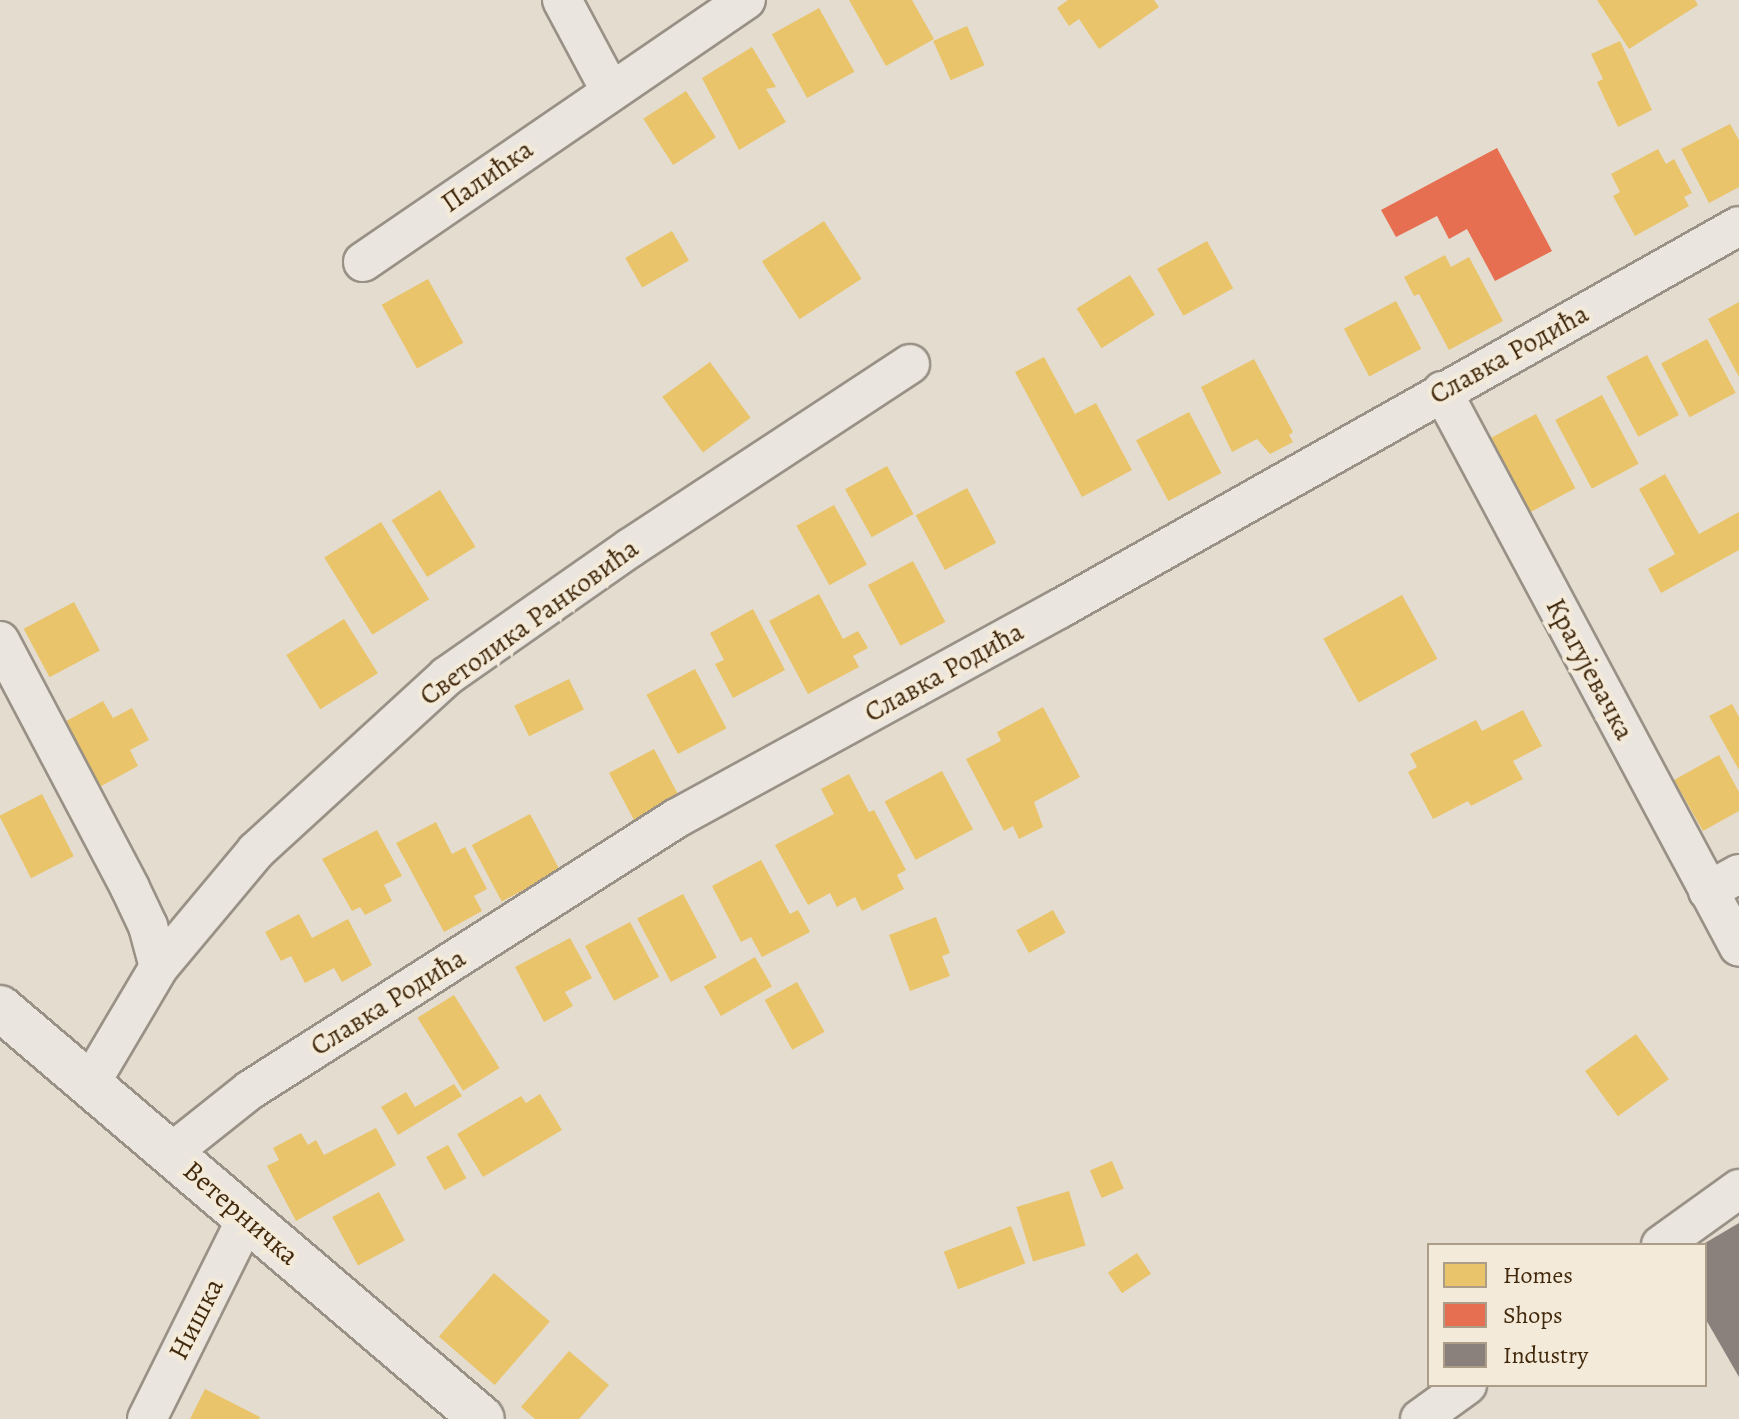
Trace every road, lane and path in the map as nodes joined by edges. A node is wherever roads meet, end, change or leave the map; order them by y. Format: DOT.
graph roads {
  1 [pos="562,0"];
  2 [pos="746,0"];
  3 [pos="610,90"];
  4 [pos="1739,226"];
  5 [pos="363,262"];
  6 [pos="910,364"];
  7 [pos="1442,391"];
  8 [pos="0,641"];
  9 [pos="1724,882"];
  10 [pos="1739,947"];
  11 [pos="159,967"];
  12 [pos="0,1008"];
  13 [pos="91,1082"];
  14 [pos="172,1152"];
  15 [pos="1739,1189"];
  16 [pos="246,1220"];
  17 [pos="1664,1243"];
  18 [pos="1464,1387"];
  19 [pos="147,1419"];
  20 [pos="482,1419"];
  21 [pos="1420,1419"];
  1 -- 3 [label="street"];
  2 -- 3 [label="street, Палићка"];
  3 -- 5 [label="street, Палићка"];
  4 -- 7 [label="street, Славка Родића"];
  6 -- 11 [label="street, Светолика Ранковића"];
  7 -- 9 [label="street, Крагујевачка"];
  7 -- 14 [label="street, Славка Родића"];
  8 -- 11 [label="street"];
  9 -- 10 [label="street, Крагујевачка"];
  11 -- 13 [label="street, Светолика Ранковића"];
  12 -- 13 [label="street, Ветерничка"];
  13 -- 14 [label="street, Ветерничка"];
  14 -- 16 [label="street, Ветерничка"];
  15 -- 17 [label="street"];
  16 -- 19 [label="street, Нишка"];
  16 -- 20 [label="street, Ветерничка"];
  18 -- 21 [label="street"];
}
